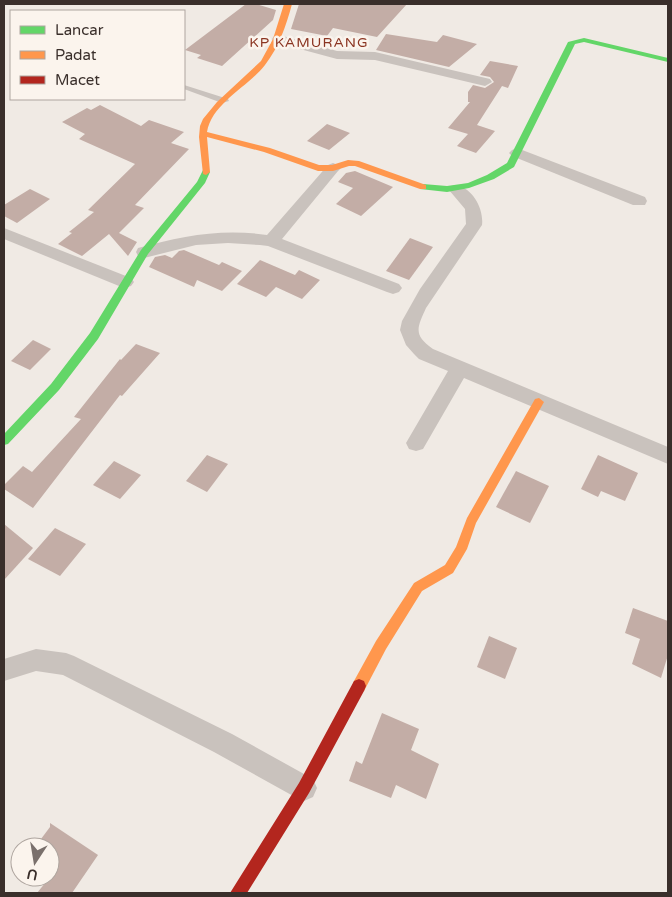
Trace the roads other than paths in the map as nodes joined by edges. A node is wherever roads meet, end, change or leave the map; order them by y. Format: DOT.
graph roads {
  1 [pos="288,4"];
  2 [pos="279,40"];
  3 [pos="668,60"];
  4 [pos="484,82"];
  5 [pos="185,87"];
  6 [pos="225,101"];
  7 [pos="205,134"];
  8 [pos="517,153"];
  9 [pos="333,168"];
  10 [pos="457,190"];
  11 [pos="639,201"];
  12 [pos="4,233"];
  13 [pos="271,242"];
  14 [pos="144,252"];
  15 [pos="125,282"];
  16 [pos="393,288"];
  17 [pos="460,368"];
  18 [pos="540,402"];
  19 [pos="4,441"];
  20 [pos="416,443"];
  21 [pos="668,456"];
  22 [pos="4,670"];
  23 [pos="304,788"];
  24 [pos="238,893"];
  1 -- 2 [label="street"];
  2 -- 4 [label="street"];
  2 -- 6 [label="street"];
  3 -- 8 [label="street"];
  5 -- 6 [label="lane"];
  6 -- 7 [label="street"];
  7 -- 9 [label="street"];
  7 -- 14 [label="street"];
  8 -- 10 [label="street"];
  8 -- 11 [label="street"];
  9 -- 10 [label="street"];
  9 -- 13 [label="street"];
  10 -- 17 [label="street"];
  12 -- 15 [label="street"];
  13 -- 14 [label="street"];
  13 -- 16 [label="street"];
  14 -- 15 [label="street"];
  15 -- 19 [label="street"];
  17 -- 18 [label="street"];
  17 -- 20 [label="street"];
  18 -- 21 [label="street"];
  18 -- 23 [label="street"];
  22 -- 23 [label="street"];
  23 -- 24 [label="street"];
}
